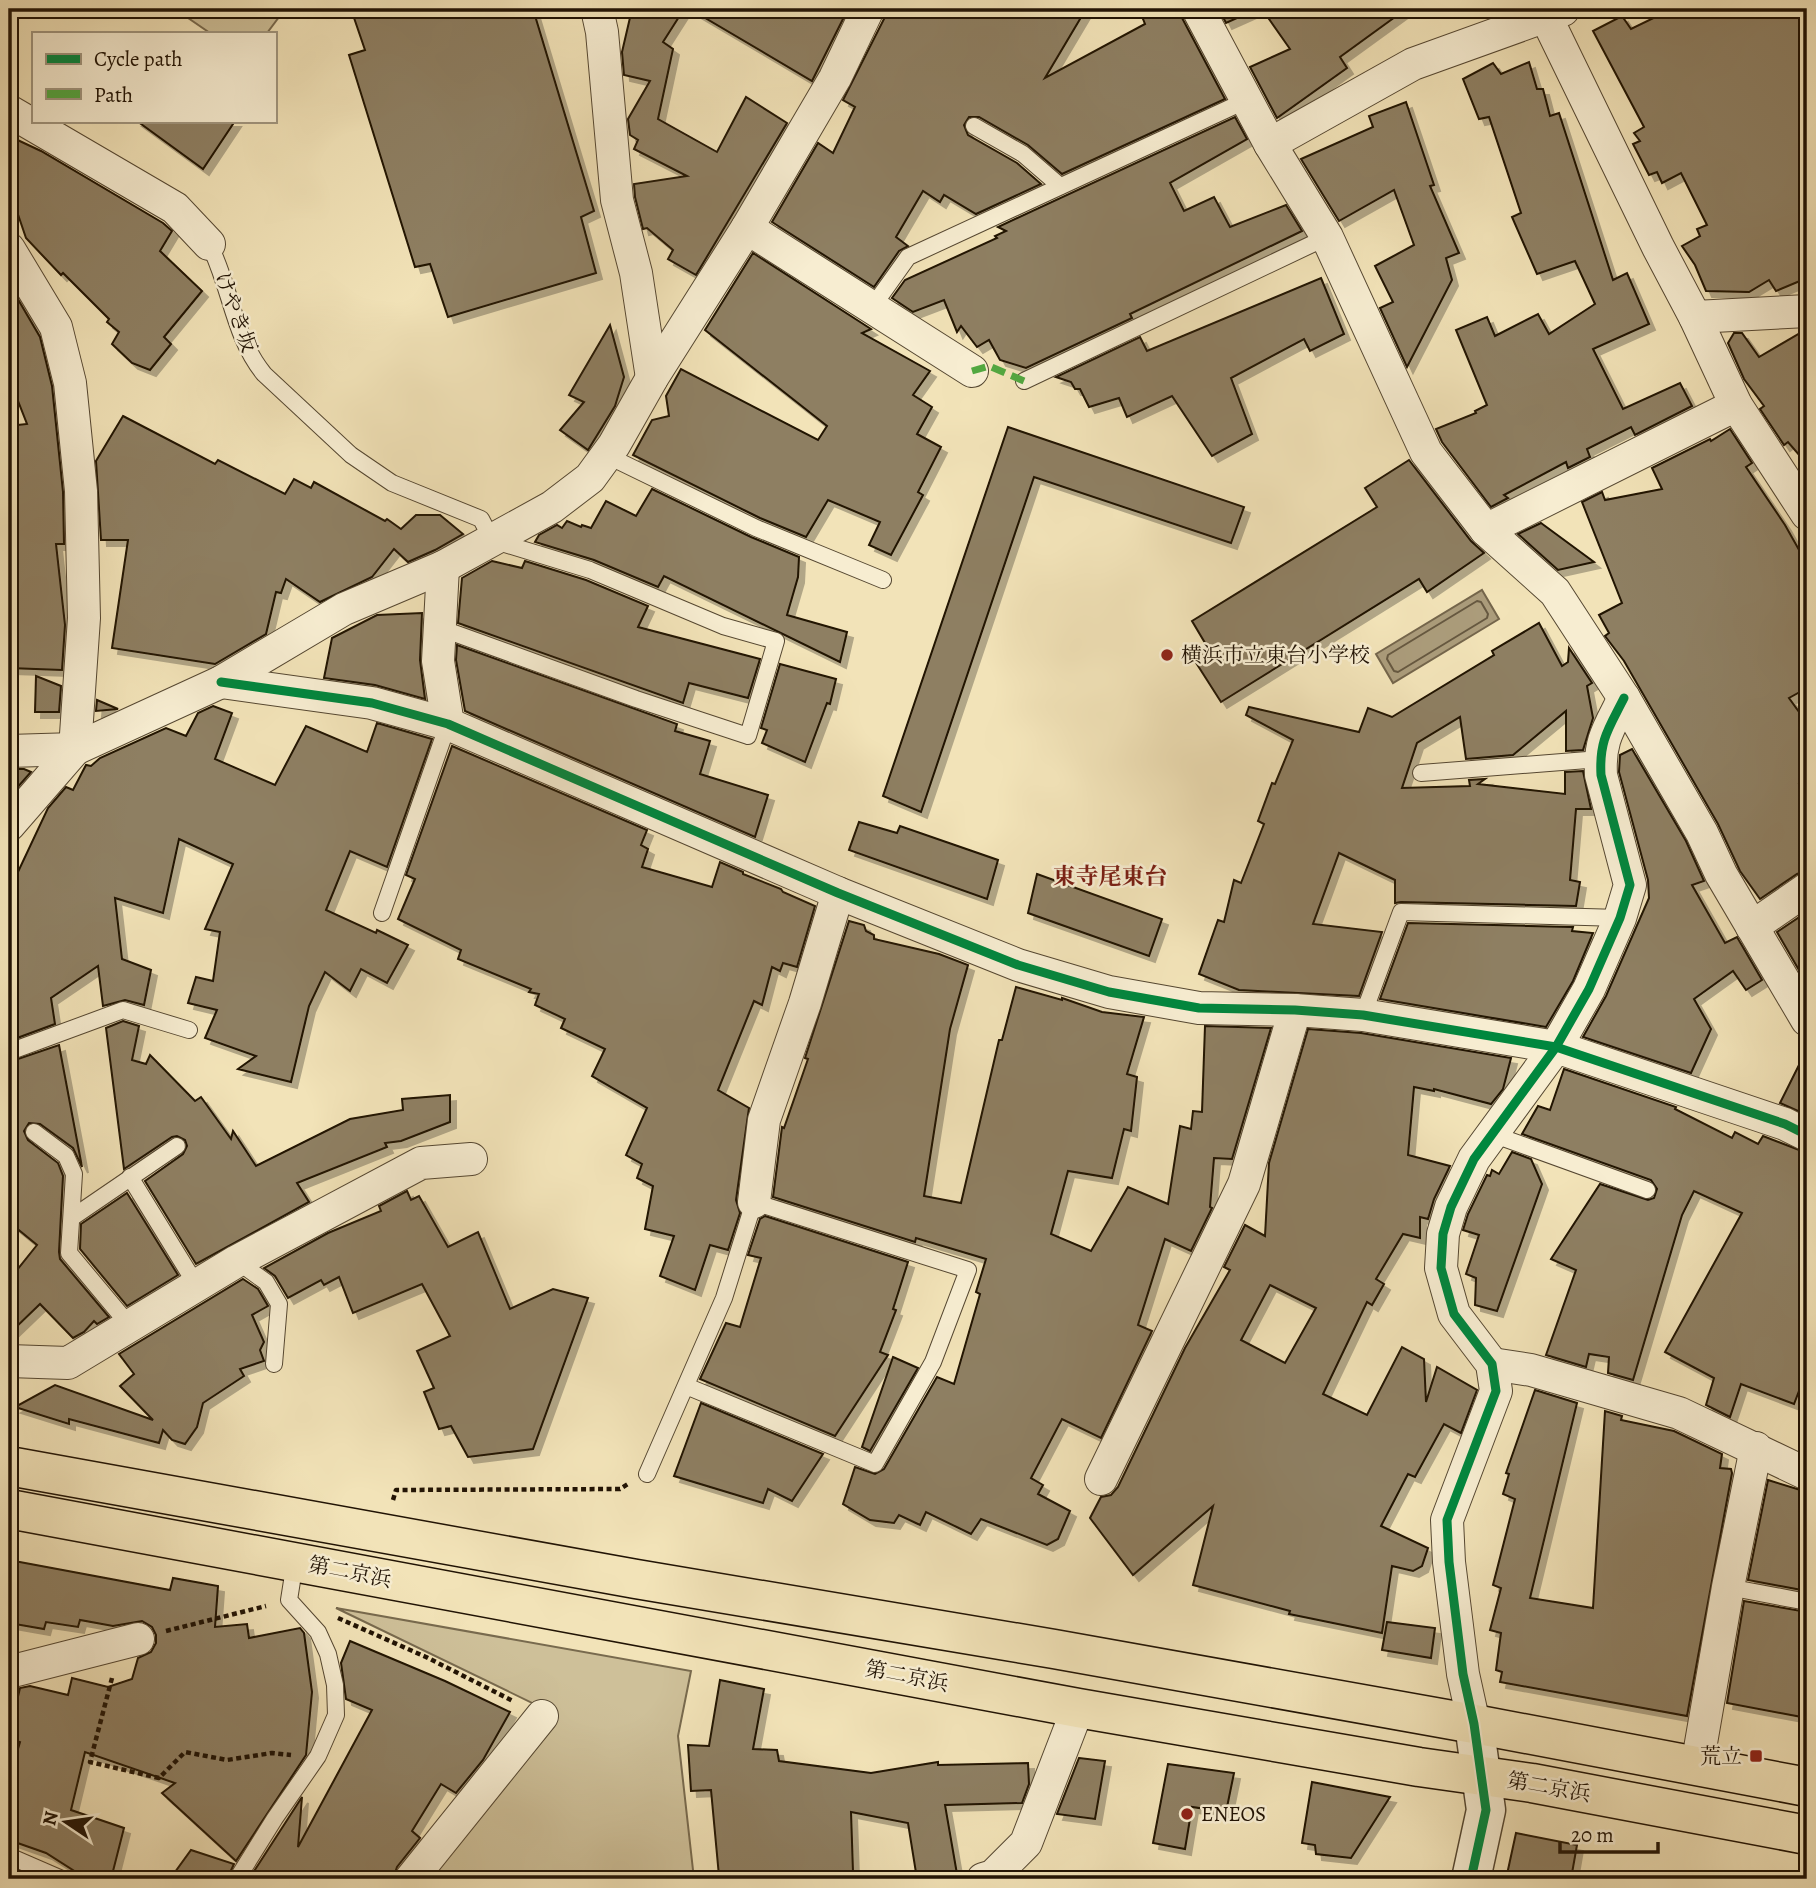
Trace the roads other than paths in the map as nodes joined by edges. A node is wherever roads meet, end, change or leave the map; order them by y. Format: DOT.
graph roads {
  1 [pos="597,9"];
  2 [pos="868,9"];
  3 [pos="1198,9"];
  4 [pos="1555,13"];
  5 [pos="1247,100"];
  6 [pos="9,111"];
  7 [pos="974,126"];
  8 [pos="1270,144"];
  9 [pos="1060,186"];
  10 [pos="747,228"];
  11 [pos="1327,237"];
  12 [pos="209,244"];
  13 [pos="9,249"];
  14 [pos="873,306"];
  15 [pos="1807,311"];
  16 [pos="1695,317"];
  17 [pos="972,371"];
  18 [pos="652,377"];
  19 [pos="1024,381"];
  20 [pos="1736,405"];
  21 [pos="606,455"];
  22 [pos="1807,514"];
  23 [pos="1486,530"];
  24 [pos="492,540"];
  25 [pos="443,567"];
  26 [pos="883,580"];
  27 [pos="440,628"];
  28 [pos="220,681"];
  29 [pos="1624,698"];
  30 [pos="448,724"];
  31 [pos="75,748"];
  32 [pos="9,751"];
  33 [pos="1600,759"];
  34 [pos="1421,773"];
  35 [pos="9,825"];
  36 [pos="1807,889"];
  37 [pos="838,894"];
  38 [pos="382,913"];
  39 [pos="1620,918"];
  40 [pos="1752,927"];
  41 [pos="1294,1010"];
  42 [pos="1363,1015"];
  43 [pos="1807,1020"];
  44 [pos="189,1030"];
  45 [pos="1556,1047"];
  46 [pos="9,1052"];
  47 [pos="34,1132"];
  48 [pos="1492,1134"];
  49 [pos="1807,1135"];
  50 [pos="177,1146"];
  51 [pos="471,1159"];
  52 [pos="130,1177"];
  53 [pos="1647,1190"];
  54 [pos="754,1202"];
  55 [pos="73,1217"];
  56 [pos="237,1261"];
  57 [pos="197,1286"];
  58 [pos="130,1326"];
  59 [pos="9,1361"];
  60 [pos="274,1364"];
  61 [pos="1492,1364"];
  62 [pos="686,1386"];
  63 [pos="1756,1448"];
  64 [pos="9,1466"];
  65 [pos="647,1474"];
  66 [pos="1807,1474"];
  67 [pos="1101,1479"];
  68 [pos="9,1509"];
  69 [pos="295,1562"];
  70 [pos="1728,1587"];
  71 [pos="1807,1602"];
  72 [pos="130,1641"];
  73 [pos="9,1672"];
  74 [pos="1078,1707"];
  75 [pos="542,1716"];
  76 [pos="1474,1724"];
  77 [pos="1697,1766"];
  78 [pos="1482,1774"];
  79 [pos="1807,1787"];
  80 [pos="1807,1835"];
  81 [pos="9,1856"];
  82 [pos="62,1879"];
  83 [pos="237,1879"];
  84 [pos="411,1879"];
  85 [pos="983,1879"];
  86 [pos="1471,1879"];
  1 -- 18 [label="street"];
  2 -- 10 [label="street"];
  3 -- 5 [label="street"];
  4 -- 8 [label="street"];
  4 -- 16 [label="street"];
  5 -- 8 [label="street"];
  5 -- 9 [label="lane"];
  6 -- 12 [label="street, けやき坂"];
  7 -- 9 [label="lane"];
  8 -- 11 [label="street"];
  9 -- 14 [label="lane"];
  10 -- 14 [label="street"];
  10 -- 18 [label="street"];
  11 -- 19 [label="lane"];
  11 -- 23 [label="street"];
  12 -- 24 [label="lane, けやき坂"];
  13 -- 31 [label="street"];
  14 -- 17 [label="street"];
  15 -- 16 [label="street"];
  16 -- 20 [label="street"];
  18 -- 21 [label="street"];
  20 -- 22 [label="street"];
  20 -- 23 [label="street"];
  21 -- 24 [label="street"];
  21 -- 26 [label="lane"];
  23 -- 29 [label="street"];
  24 -- 25 [label="street"];
  24 -- 27 [label="lane"];
  25 -- 27 [label="street"];
  25 -- 28 [label="street"];
  27 -- 30 [label="street"];
  28 -- 30 [label="street"];
  28 -- 31 [label="street"];
  29 -- 33 [label="street"];
  29 -- 40 [label="street"];
  30 -- 37 [label="street"];
  30 -- 38 [label="lane"];
  31 -- 32 [label="street"];
  31 -- 35 [label="street"];
  33 -- 34 [label="lane"];
  33 -- 39 [label="street"];
  36 -- 40 [label="street"];
  37 -- 41 [label="street"];
  37 -- 54 [label="street"];
  39 -- 42 [label="lane"];
  39 -- 45 [label="street"];
  40 -- 43 [label="street"];
  41 -- 42 [label="street"];
  41 -- 67 [label="street"];
  42 -- 45 [label="street"];
  44 -- 46 [label="lane"];
  45 -- 48 [label="street"];
  45 -- 49 [label="street"];
  47 -- 55 [label="lane"];
  48 -- 53 [label="lane"];
  48 -- 61 [label="street"];
  50 -- 52 [label="lane"];
  51 -- 56 [label="street"];
  52 -- 55 [label="lane"];
  52 -- 57 [label="lane"];
  54 -- 62 [label="lane"];
  54 -- 62 [label="lane"];
  55 -- 58 [label="lane"];
  56 -- 57 [label="street"];
  56 -- 60 [label="lane"];
  57 -- 58 [label="street"];
  58 -- 59 [label="street"];
  61 -- 63 [label="street"];
  61 -- 76 [label="street"];
  62 -- 65 [label="lane"];
  63 -- 66 [label="street"];
  63 -- 70 [label="street"];
  64 -- 76 [label="highway"];
  68 -- 69 [label="highway, 第二京浜"];
  69 -- 74 [label="highway, 第二京浜"];
  69 -- 83 [label="lane"];
  70 -- 71 [label="lane"];
  70 -- 77 [label="street"];
  72 -- 73 [label="street"];
  74 -- 78 [label="highway, 第二京浜"];
  74 -- 85 [label="street"];
  75 -- 84 [label="street"];
  76 -- 77 [label="highway"];
  76 -- 78 [label="street"];
  77 -- 79 [label="highway"];
  78 -- 80 [label="highway, 第二京浜"];
  78 -- 86 [label="street"];
  81 -- 82 [label="lane"];
}
